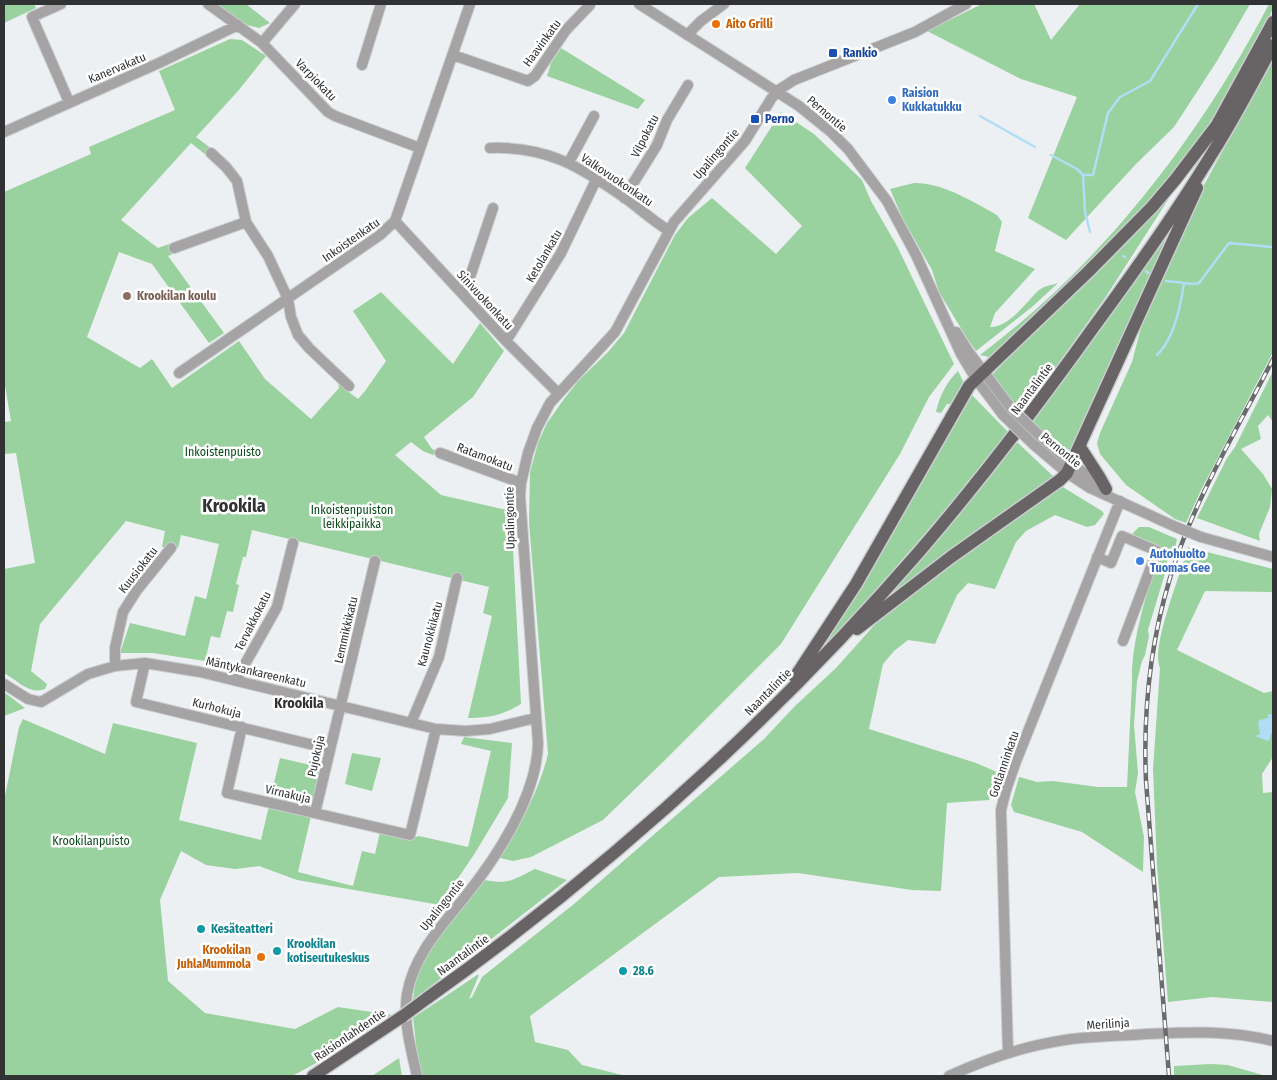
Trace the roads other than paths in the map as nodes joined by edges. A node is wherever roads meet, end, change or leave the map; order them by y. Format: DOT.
graph roads {
  1 [pos="61,4"];
  2 [pos="208,4"];
  3 [pos="295,4"];
  4 [pos="381,4"];
  5 [pos="470,4"];
  6 [pos="639,4"];
  7 [pos="724,4"];
  8 [pos="966,4"];
  9 [pos="590,5"];
  10 [pos="1273,22"];
  11 [pos="238,25"];
  12 [pos="687,35"];
  13 [pos="262,43"];
  14 [pos="1273,45"];
  15 [pos="453,56"];
  16 [pos="362,65"];
  17 [pos="688,85"];
  18 [pos="777,91"];
  19 [pos="69,102"];
  20 [pos="594,116"];
  21 [pos="1217,125"];
  22 [pos="4,132"];
  23 [pos="420,148"];
  24 [pos="490,148"];
  25 [pos="1214,152"];
  26 [pos="211,153"];
  27 [pos="569,162"];
  28 [pos="596,180"];
  29 [pos="624,198"];
  30 [pos="493,208"];
  31 [pos="246,222"];
  32 [pos="395,222"];
  33 [pos="668,230"];
  34 [pos="174,248"];
  35 [pos="464,295"];
  36 [pos="288,299"];
  37 [pos="1093,329"];
  38 [pos="506,341"];
  39 [pos="178,373"];
  40 [pos="980,376"];
  41 [pos="349,386"];
  42 [pos="558,393"];
  43 [pos="1080,447"];
  44 [pos="440,453"];
  45 [pos="1070,468"];
  46 [pos="521,483"];
  47 [pos="1106,489"];
  48 [pos="1120,501"];
  49 [pos="293,542"];
  50 [pos="171,548"];
  51 [pos="1097,557"];
  52 [pos="1273,557"];
  53 [pos="375,561"];
  54 [pos="456,578"];
  55 [pos="1122,641"];
  56 [pos="831,649"];
  57 [pos="145,664"];
  58 [pos="115,666"];
  59 [pos="236,680"];
  60 [pos="4,684"];
  61 [pos="776,704"];
  62 [pos="341,705"];
  63 [pos="535,718"];
  64 [pos="411,723"];
  65 [pos="242,727"];
  66 [pos="436,728"];
  67 [pos="330,748"];
  68 [pos="314,813"];
  69 [pos="403,1016"];
  70 [pos="1273,1041"];
  71 [pos="1008,1053"];
  72 [pos="339,1059"];
  73 [pos="304,1076"];
  74 [pos="313,1076"];
  75 [pos="416,1076"];
  76 [pos="949,1076"];
  1 -- 19 [label="street"];
  2 -- 11 [label="street, Varpiokatu"];
  3 -- 13 [label="street"];
  4 -- 16 [label="street"];
  5 -- 15 [label="street, Inkoistenkatu"];
  6 -- 12 [label="street, Pernontie"];
  7 -- 12 [label="street"];
  8 -- 18 [label="street, Upalingontie"];
  9 -- 15 [label="street, Haavinkatu"];
  10 -- 21 [label="main road, Naantalintie"];
  11 -- 13 [label="street, Varpiokatu"];
  11 -- 19 [label="street, Kanervakatu"];
  12 -- 18 [label="street, Pernontie"];
  13 -- 23 [label="street, Varpiokatu"];
  14 -- 25 [label="main road, Naantalintie"];
  15 -- 23 [label="street, Inkoistenkatu"];
  17 -- 29 [label="street, Vilpokatu"];
  18 -- 33 [label="street, Upalingontie"];
  18 -- 40 [label="street, Pernontie"];
  19 -- 22 [label="street, Kanervakatu"];
  20 -- 27 [label="street"];
  21 -- 37 [label="main road, Naantalintie"];
  21 -- 40 [label="main road"];
  23 -- 32 [label="street, Inkoistenkatu"];
  24 -- 27 [label="street, Valkovuokonkatu"];
  25 -- 37 [label="main road, Naantalintie"];
  25 -- 43 [label="main road"];
  26 -- 31 [label="street"];
  27 -- 28 [label="street, Valkovuokonkatu"];
  28 -- 29 [label="street, Valkovuokonkatu"];
  28 -- 38 [label="street, Ketolankatu"];
  29 -- 33 [label="street, Valkovuokonkatu"];
  30 -- 35 [label="street"];
  31 -- 34 [label="street"];
  31 -- 36 [label="street"];
  32 -- 35 [label="street, Sinivuokonkatu"];
  32 -- 36 [label="street, Inkoistenkatu"];
  33 -- 42 [label="street, Upalingontie"];
  35 -- 38 [label="street, Sinivuokonkatu"];
  36 -- 39 [label="street, Inkoistenkatu"];
  36 -- 41 [label="street"];
  37 -- 56 [label="main road, Naantalintie"];
  38 -- 42 [label="street, Sinivuokonkatu"];
  40 -- 45 [label="street, Pernontie, bridge"];
  40 -- 61 [label="main road"];
  42 -- 46 [label="street, Upalingontie"];
  43 -- 45 [label="main road"];
  43 -- 47 [label="main road"];
  44 -- 46 [label="street, Ratamokatu"];
  45 -- 47 [label="street, Pernontie"];
  45 -- 48 [label="street, Pernontie"];
  45 -- 56 [label="main road"];
  46 -- 63 [label="street, Upalingontie"];
  47 -- 48 [label="street, Pernontie"];
  48 -- 51 [label="street, Gotlanninkatu"];
  48 -- 52 [label="street, Pernontie, bridge"];
  49 -- 59 [label="street, Tervakkokatu"];
  50 -- 58 [label="street, Kuusiokatu"];
  51 -- 55 [label="street"];
  51 -- 71 [label="street, Gotlanninkatu"];
  53 -- 62 [label="street, Lemmikkikatu"];
  54 -- 64 [label="street, Kaunokkikatu"];
  56 -- 61 [label="main road, Naantalintie"];
  57 -- 58 [label="street, Mäntykankareenkatu"];
  57 -- 59 [label="street, Mäntykankareenkatu"];
  57 -- 65 [label="street, Kurhokuja"];
  58 -- 60 [label="street, Mäntykankareenkatu"];
  59 -- 62 [label="street, Mäntykankareenkatu"];
  61 -- 69 [label="main road, Naantalintie, bridge"];
  62 -- 64 [label="street, Mäntykankareenkatu"];
  62 -- 67 [label="street, Pujokuja"];
  63 -- 66 [label="street, Mäntykankareenkatu"];
  63 -- 75 [label="street, Upalingontie"];
  64 -- 66 [label="street, Mäntykankareenkatu"];
  65 -- 67 [label="street, Kurhokuja"];
  65 -- 68 [label="street, Virnakuja"];
  66 -- 68 [label="street, Virnakuja"];
  67 -- 68 [label="street, Pujokuja"];
  69 -- 72 [label="main road, Raisionlahdentie"];
  70 -- 71 [label="street, Merilinja"];
  71 -- 76 [label="street, Merilinja"];
  72 -- 73 [label="main road"];
  72 -- 74 [label="main road, Raisionlahdentie"];
}
